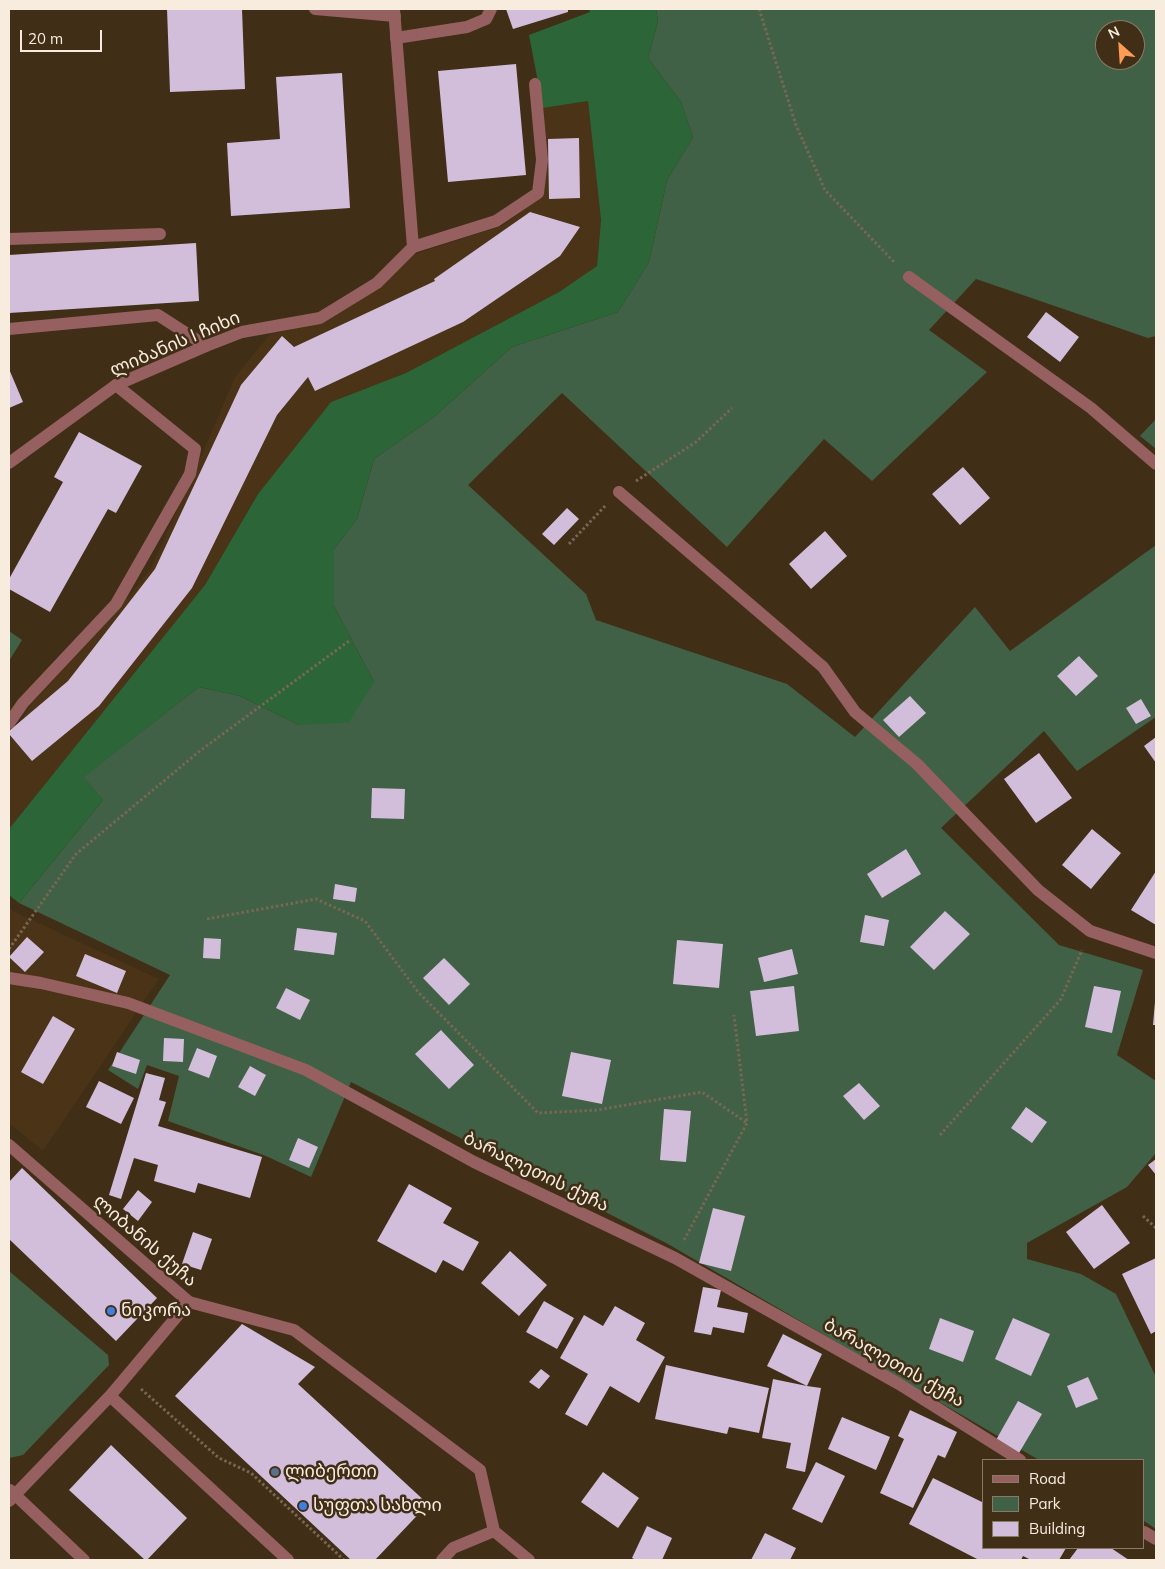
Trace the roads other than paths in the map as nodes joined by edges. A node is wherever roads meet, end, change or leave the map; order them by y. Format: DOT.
graph roads {
  1 [pos="315,9"];
  2 [pos="491,9"];
  3 [pos="394,12"];
  4 [pos="396,38"];
  5 [pos="535,84"];
  6 [pos="160,234"];
  7 [pos="9,239"];
  8 [pos="413,248"];
  9 [pos="909,277"];
  10 [pos="9,329"];
  11 [pos="206,346"];
  12 [pos="116,385"];
  13 [pos="9,463"];
  14 [pos="1156,464"];
  15 [pos="619,492"];
  16 [pos="9,723"];
  17 [pos="1156,953"];
  18 [pos="9,978"];
  19 [pos="9,1144"];
  20 [pos="189,1302"];
  21 [pos="110,1396"];
  22 [pos="1018,1459"];
  23 [pos="11,1494"];
  24 [pos="494,1531"];
  25 [pos="1145,1533"];
  26 [pos="1156,1539"];
  27 [pos="84,1560"];
  28 [pos="288,1560"];
  29 [pos="442,1560"];
  30 [pos="529,1560"];
  1 -- 3 [label="street"];
  2 -- 4 [label="street"];
  3 -- 4 [label="street"];
  4 -- 8 [label="street"];
  5 -- 8 [label="street"];
  6 -- 7 [label="street"];
  8 -- 11 [label="street, ლიბანის I ჩიხი"];
  9 -- 14 [label="street"];
  10 -- 11 [label="street"];
  11 -- 12 [label="street, ლიბანის I ჩიხი"];
  12 -- 13 [label="street, ლიბანის I ჩიხი"];
  12 -- 16 [label="street"];
  15 -- 17 [label="street"];
  18 -- 22 [label="street, ბარალეთის ქუჩა"];
  19 -- 20 [label="street, ლიბანის ქუჩა"];
  20 -- 21 [label="street, ლიბანის ქუჩა"];
  20 -- 24 [label="street"];
  21 -- 23 [label="street, ლიბანის ქუჩა"];
  21 -- 28 [label="street"];
  23 -- 27 [label="street, ლიბანის ქუჩა"];
  24 -- 29 [label="street"];
  24 -- 30 [label="street"];
  25 -- 26 [label="street"];
}
